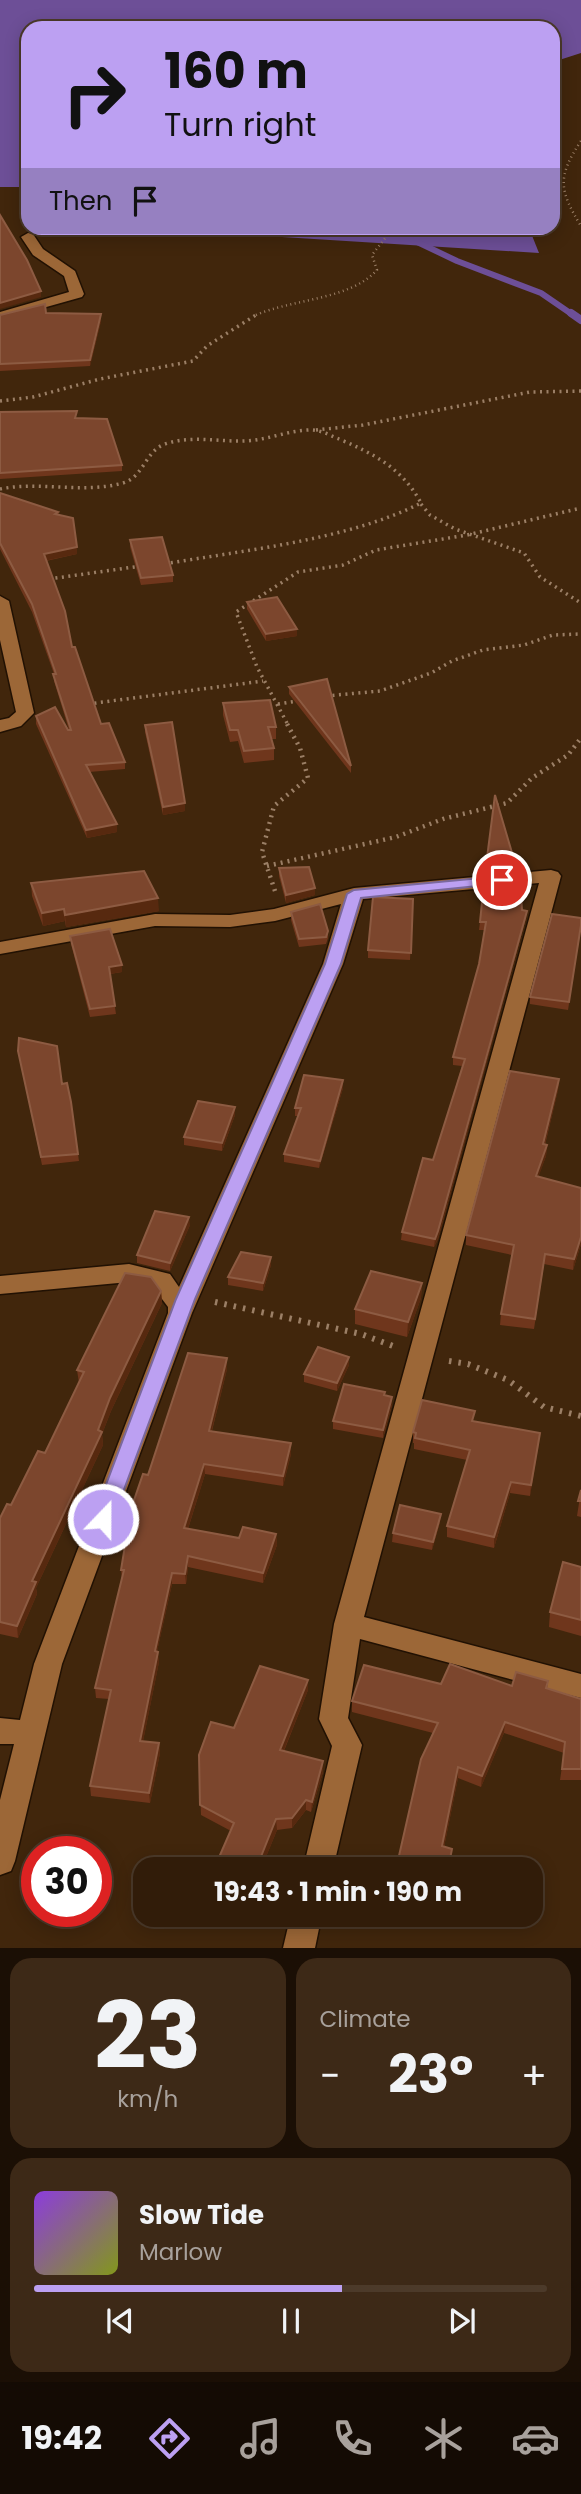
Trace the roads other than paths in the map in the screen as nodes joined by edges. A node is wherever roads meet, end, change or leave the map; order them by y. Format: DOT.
graph roads {
  1 [pos="28,237"];
  2 [pos="0,316"];
  3 [pos="0,601"];
  4 [pos="0,726"];
  5 [pos="354,894"];
  6 [pos="0,948"];
  7 [pos="0,1285"];
  8 [pos="183,1306"];
  9 [pos="348,1624"];
  10 [pos="581,1686"];
  11 [pos="0,1731"];
  12 [pos="30,1733"];
  13 [pos="321,1857"];
  14 [pos="0,1861"];
  15 [pos="304,1927"];
  16 [pos="299,1948"];
  1 -- 2 [label="street"];
  3 -- 4 [label="street"];
  5 -- 6 [label="street"];
  5 -- 8 [label="street"];
  5 -- 9 [label="street"];
  7 -- 8 [label="street"];
  8 -- 12 [label="street"];
  9 -- 10 [label="street"];
  9 -- 13 [label="street"];
  11 -- 12 [label="street"];
  12 -- 14 [label="street"];
  15 -- 16 [label="street"];
}
